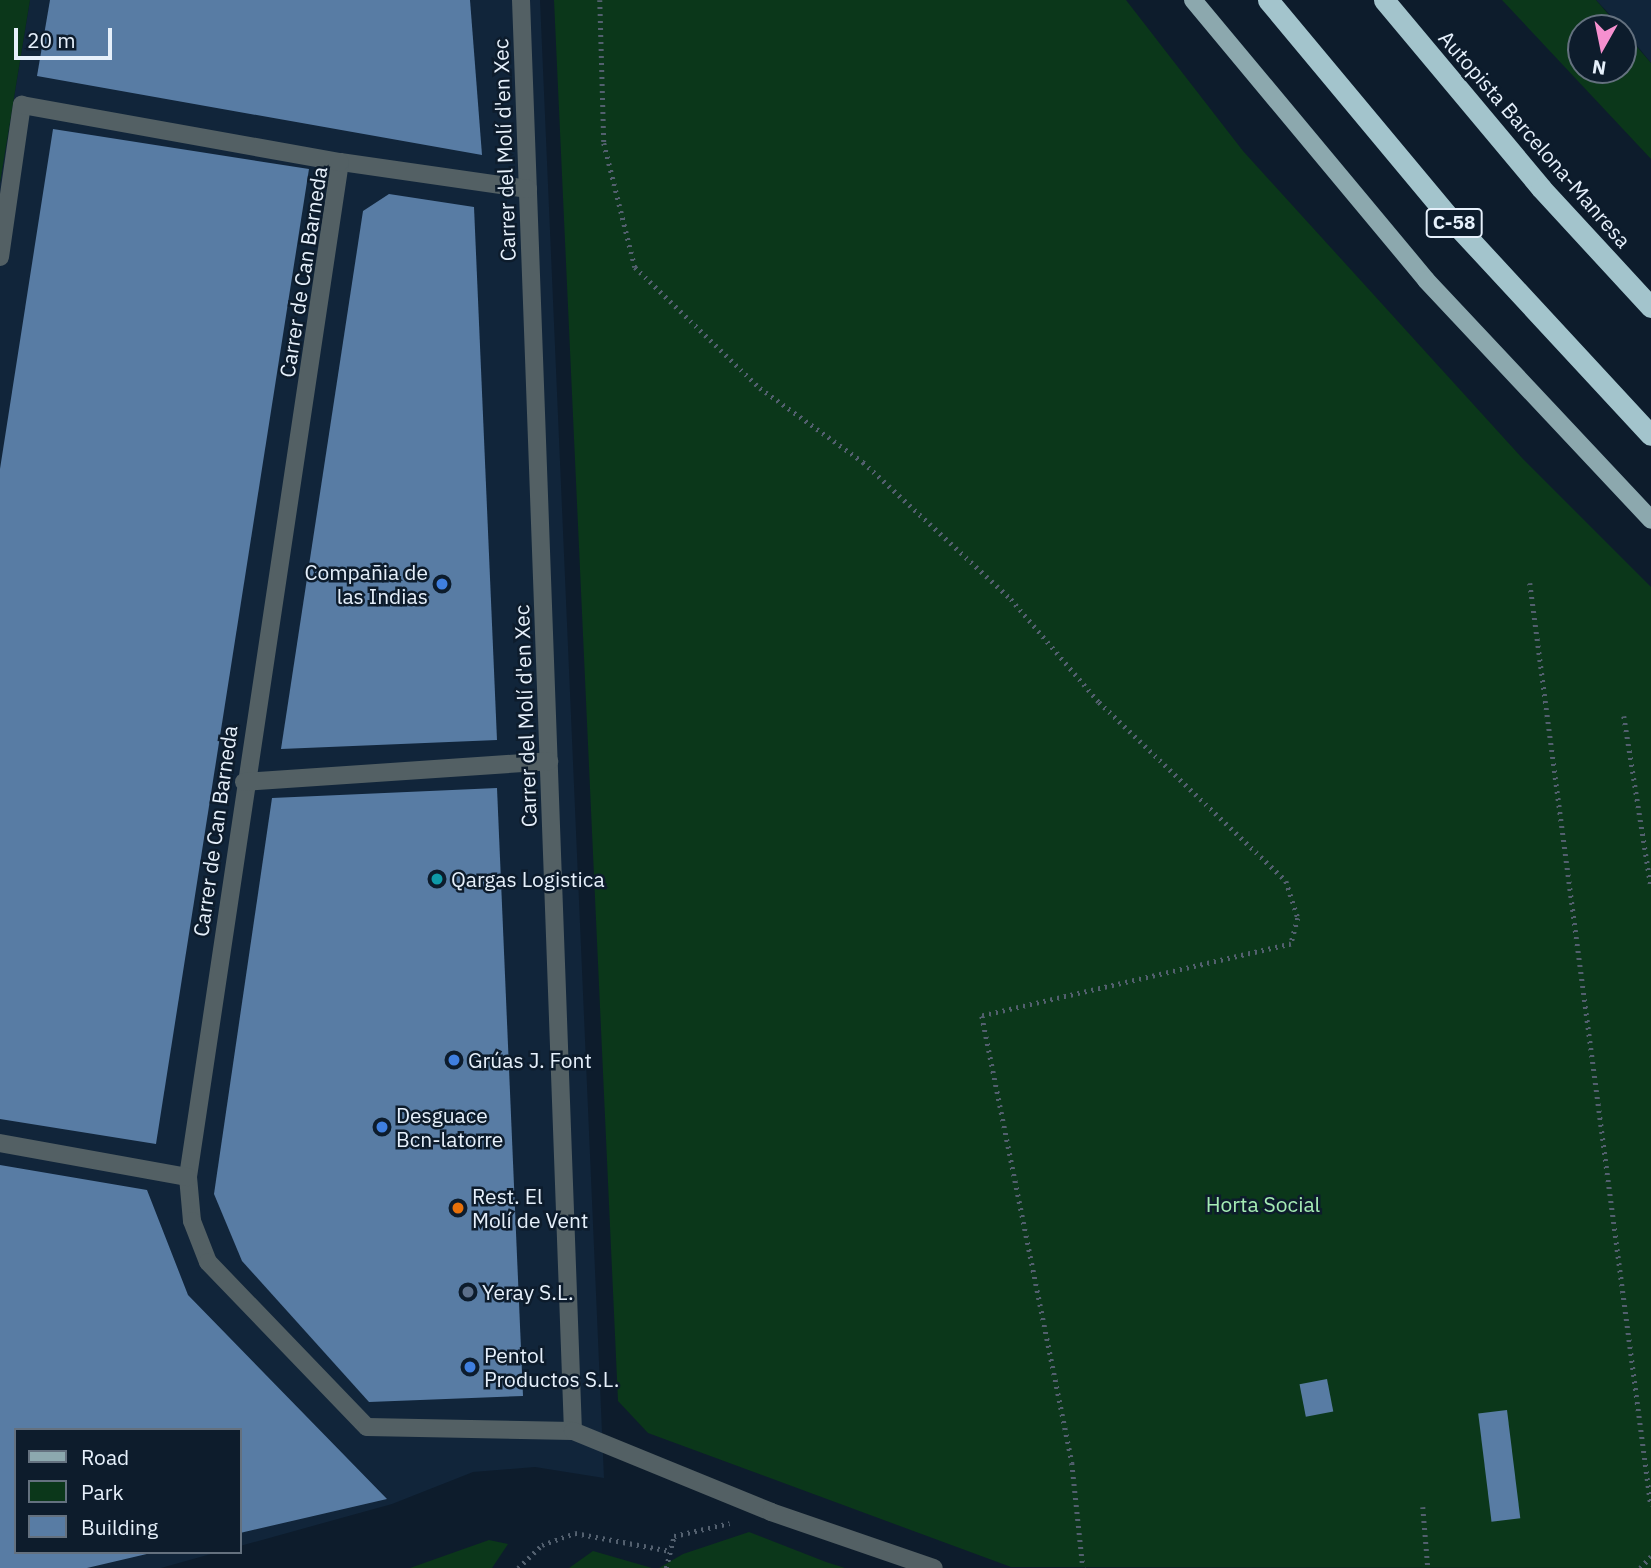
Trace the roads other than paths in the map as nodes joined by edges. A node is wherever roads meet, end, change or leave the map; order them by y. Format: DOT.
graph roads {
  1 [pos="521,0"];
  2 [pos="1193,0"];
  3 [pos="1268,0"];
  4 [pos="1384,0"];
  5 [pos="340,162"];
  6 [pos="528,189"];
  7 [pos="0,257"];
  8 [pos="1651,307"];
  9 [pos="1651,435"];
  10 [pos="1651,520"];
  11 [pos="549,761"];
  12 [pos="244,782"];
  13 [pos="0,1143"];
  14 [pos="188,1177"];
  15 [pos="573,1431"];
  16 [pos="934,1568"];
  1 -- 6 [label="street, Carrer del Molí d'en Xec"];
  2 -- 10 [label="main road"];
  3 -- 9 [label="highway, C-58"];
  4 -- 8 [label="highway, Autopista Barcelona-Manresa"];
  5 -- 6 [label="street, Carrer de Can Barneda"];
  5 -- 7 [label="street"];
  5 -- 12 [label="street, Carrer de Can Barneda"];
  6 -- 11 [label="street, Carrer del Molí d'en Xec"];
  11 -- 12 [label="street"];
  11 -- 15 [label="street, Carrer del Molí d'en Xec"];
  12 -- 14 [label="street, Carrer de Can Barneda"];
  13 -- 14 [label="street"];
  14 -- 15 [label="street, Carrer de Can Barneda"];
  15 -- 16 [label="street"];
}
